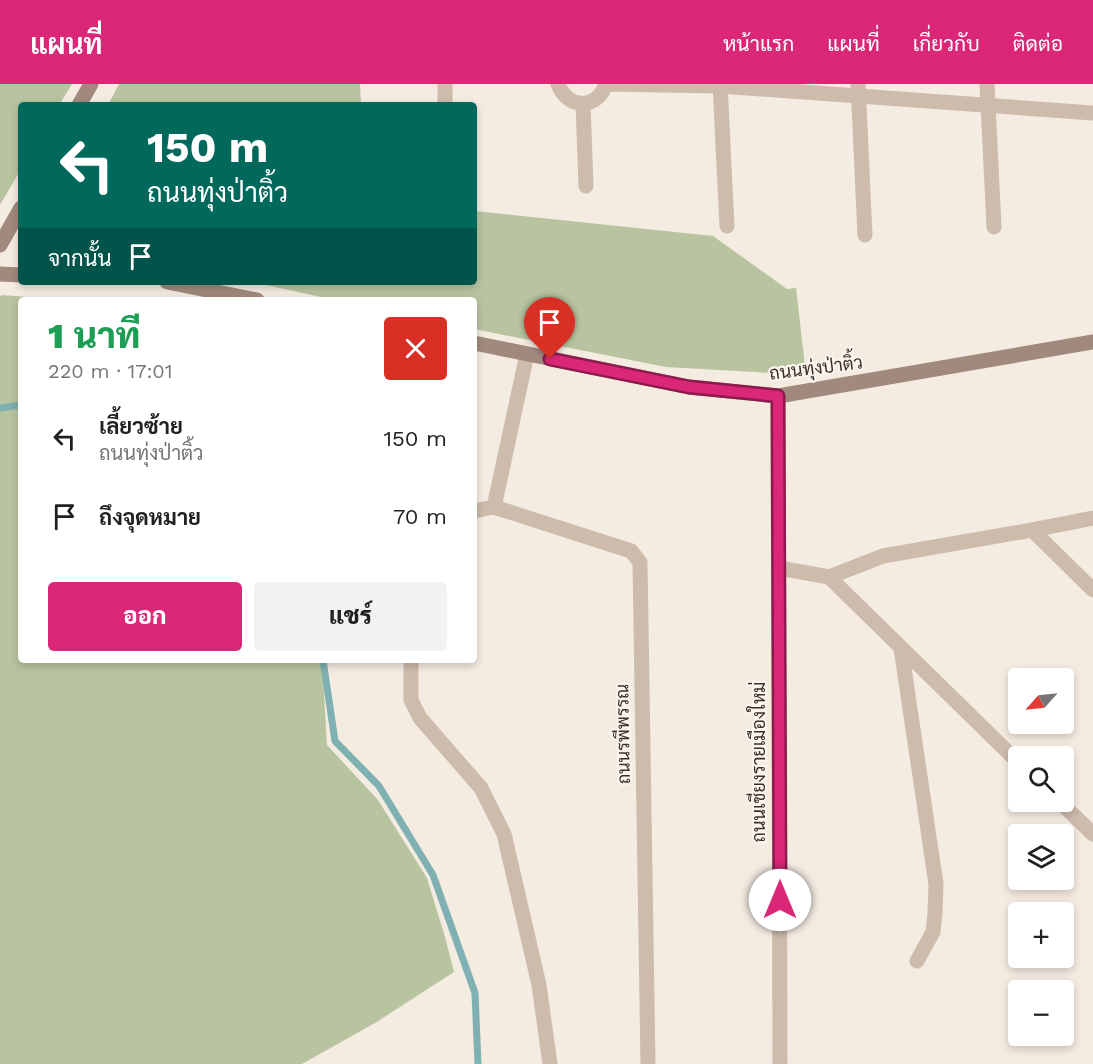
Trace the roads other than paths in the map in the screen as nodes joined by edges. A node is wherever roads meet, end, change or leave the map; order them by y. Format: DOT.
graph roads {
  1 [pos="91,84"];
  2 [pos="445,84"];
  3 [pos="558,84"];
  4 [pos="606,84"];
  5 [pos="987,84"];
  6 [pos="720,85"];
  7 [pos="859,90"];
  8 [pos="81,102"];
  9 [pos="445,102"];
  10 [pos="583,104"];
  11 [pos="987,105"];
  12 [pos="1093,113"];
  13 [pos="586,186"];
  14 [pos="18,213"];
  15 [pos="727,226"];
  16 [pos="994,227"];
  17 [pos="865,235"];
  18 [pos="0,245"];
  19 [pos="0,274"];
  20 [pos="18,275"];
  21 [pos="182,285"];
  22 [pos="242,297"];
  23 [pos="1093,342"];
  24 [pos="477,345"];
  25 [pos="527,354"];
  26 [pos="778,396"];
  27 [pos="494,507"];
  28 [pos="477,510"];
  29 [pos="1093,518"];
  30 [pos="1032,530"];
  31 [pos="779,568"];
  32 [pos="829,577"];
  33 [pos="1093,590"];
  34 [pos="901,648"];
  35 [pos="411,663"];
  36 [pos="1008,752"];
  37 [pos="1070,812"];
  38 [pos="1093,834"];
  39 [pos="917,961"];
  40 [pos="550,1064"];
  41 [pos="648,1064"];
  42 [pos="780,1064"];
  1 -- 8 [label="street"];
  2 -- 9 [label="street"];
  3 -- 10 [label="street"];
  4 -- 6 [label="street"];
  4 -- 10 [label="street"];
  5 -- 11 [label="street"];
  6 -- 7 [label="street"];
  6 -- 15 [label="street"];
  7 -- 11 [label="street"];
  7 -- 17 [label="street"];
  10 -- 13 [label="street"];
  11 -- 12 [label="street"];
  11 -- 16 [label="street"];
  14 -- 18 [label="street"];
  19 -- 20 [label="street"];
  21 -- 22 [label="street"];
  23 -- 26 [label="street, ถนนทุ่งป่าติ้ว"];
  24 -- 25 [label="street, ถนนทุ่งป่าติ้ว"];
  25 -- 26 [label="street, ถนนทุ่งป่าติ้ว"];
  25 -- 27 [label="street"];
  26 -- 31 [label="street, ถนนเชียงรายเมืองใหม่"];
  27 -- 28 [label="street, ถนนรพีพรรณ"];
  27 -- 41 [label="street, ถนนรพีพรรณ"];
  29 -- 30 [label="street"];
  30 -- 32 [label="street"];
  30 -- 33 [label="street"];
  31 -- 32 [label="street"];
  31 -- 42 [label="street, ถนนเชียงรายเมืองใหม่"];
  32 -- 34 [label="street"];
  34 -- 36 [label="street"];
  34 -- 39 [label="street"];
  35 -- 40 [label="street"];
  37 -- 38 [label="street"];
}
